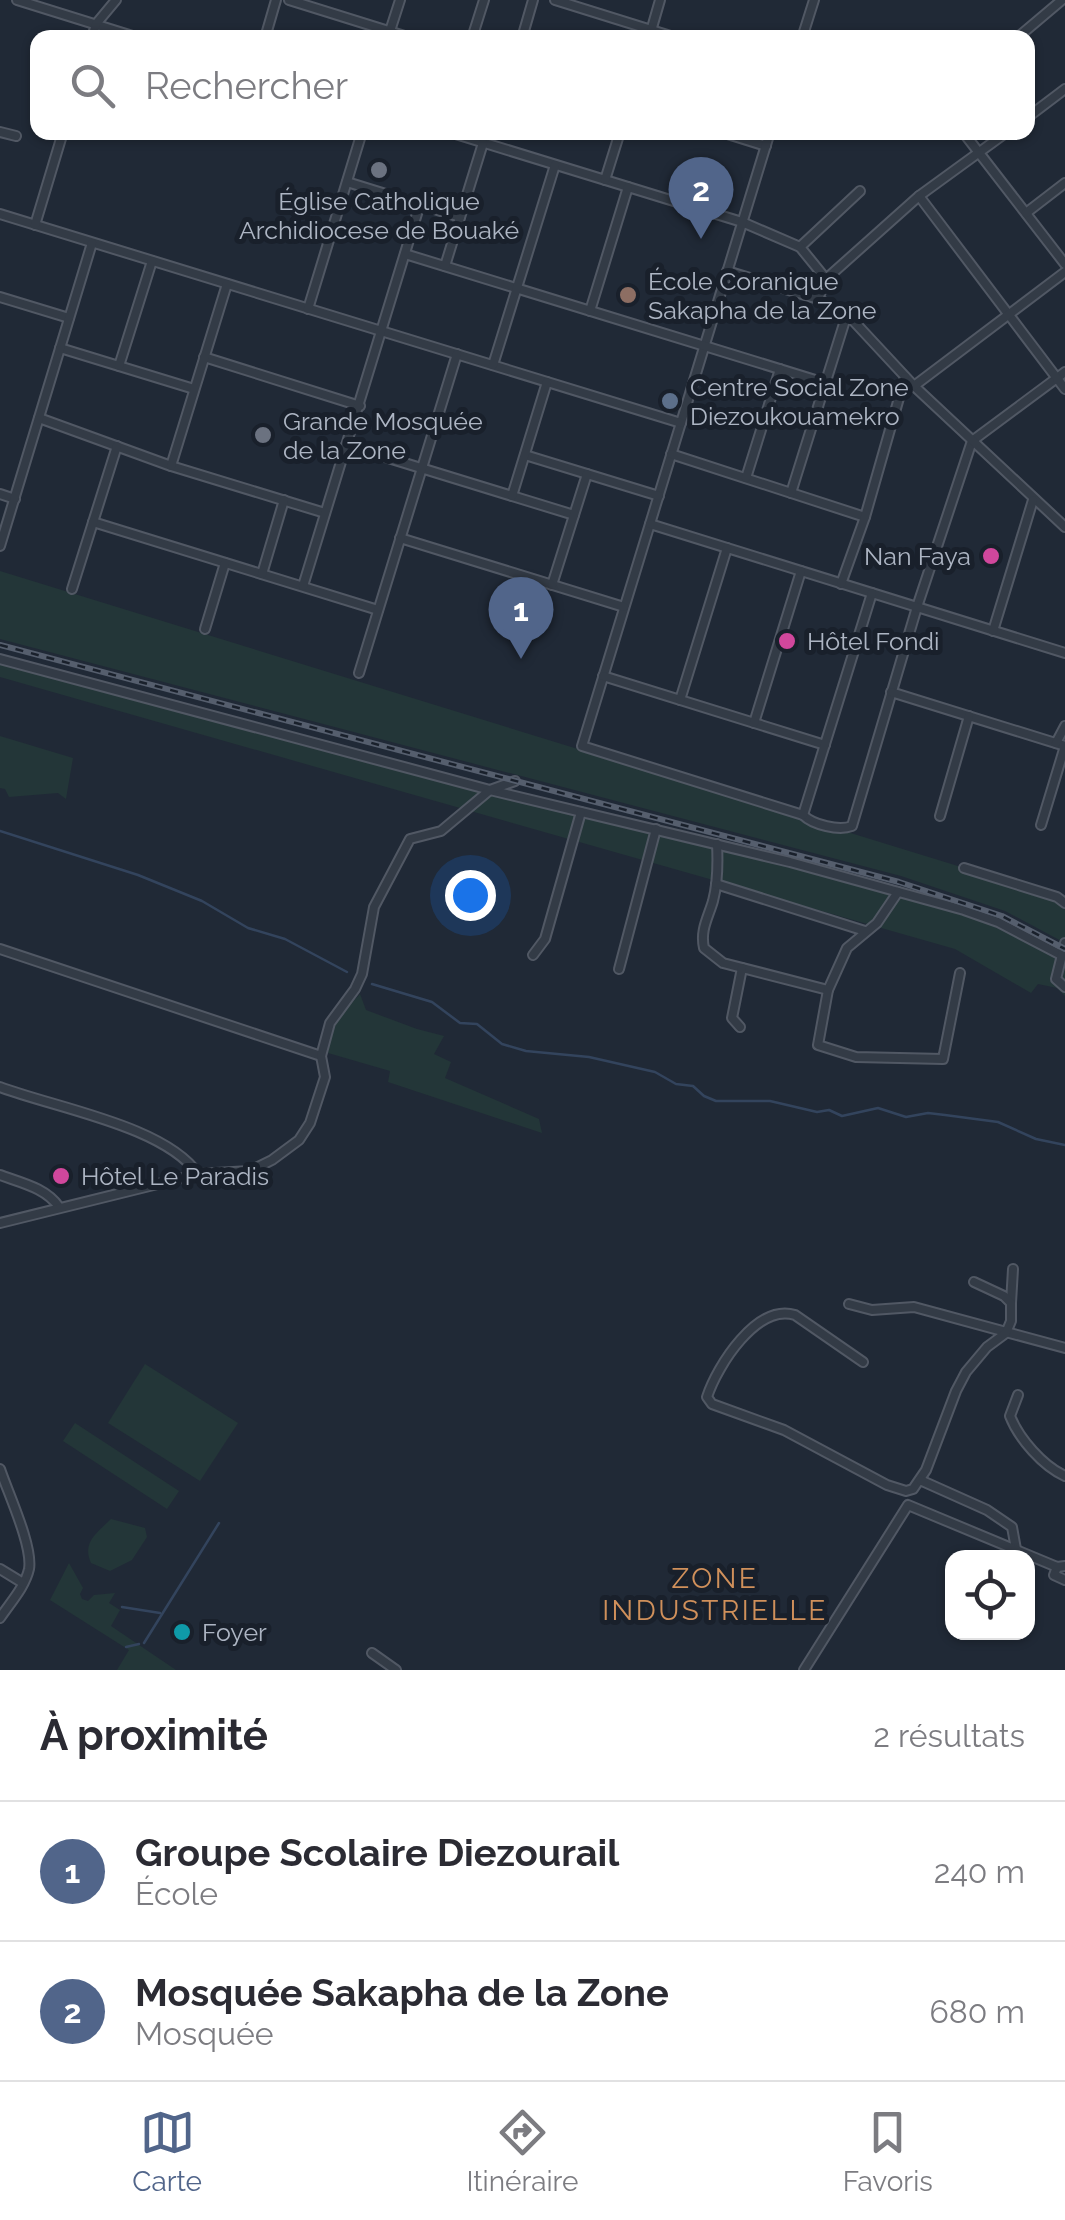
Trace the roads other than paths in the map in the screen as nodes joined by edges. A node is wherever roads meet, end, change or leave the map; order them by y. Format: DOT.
graph roads {
  1 [pos="17,0"];
  2 [pos="116,0"];
  3 [pos="276,0"];
  4 [pos="289,0"];
  5 [pos="400,0"];
  6 [pos="484,0"];
  7 [pos="533,0"];
  8 [pos="556,0"];
  9 [pos="660,0"];
  10 [pos="803,0"];
  11 [pos="1064,0"];
  12 [pos="814,2"];
  13 [pos="320,5"];
  14 [pos="96,24"];
  15 [pos="94,30"];
  16 [pos="114,30"];
  17 [pos="267,30"];
  18 [pos="387,30"];
  19 [pos="390,30"];
  20 [pos="475,30"];
  21 [pos="524,30"];
  22 [pos="639,30"];
  23 [pos="651,30"];
  24 [pos="805,30"];
  25 [pos="1027,30"];
  26 [pos="1065,88"];
  27 [pos="1035,112"];
  28 [pos="0,132"];
  29 [pos="16,136"];
  30 [pos="61,140"];
  31 [pos="360,140"];
  32 [pos="474,140"];
  33 [pos="488,140"];
  34 [pos="618,140"];
  35 [pos="747,140"];
  36 [pos="768,140"];
  37 [pos="969,140"];
  38 [pos="996,140"];
  39 [pos="486,144"];
  40 [pos="766,146"];
  41 [pos="980,152"];
  42 [pos="555,165"];
  43 [pos="605,180"];
  44 [pos="347,182"];
  45 [pos="1065,184"];
  46 [pos="628,187"];
  47 [pos="860,192"];
  48 [pos="919,196"];
  49 [pos="420,204"];
  50 [pos="1026,213"];
  51 [pos="0,214"];
  52 [pos="460,217"];
  53 [pos="742,222"];
  54 [pos="35,225"];
  55 [pos="92,242"];
  56 [pos="800,246"];
  57 [pos="404,254"];
  58 [pos="152,261"];
  59 [pos="1065,264"];
  60 [pos="445,266"];
  61 [pos="728,272"];
  62 [pos="1065,272"];
  63 [pos="826,279"];
  64 [pos="226,284"];
  65 [pos="517,288"];
  66 [pos="0,297"];
  67 [pos="818,299"];
  68 [pos="308,308"];
  69 [pos="590,311"];
  70 [pos="847,314"];
  71 [pos="1009,315"];
  72 [pos="70,318"];
  73 [pos="383,332"];
  74 [pos="704,346"];
  75 [pos="60,348"];
  76 [pos="457,354"];
  77 [pos="204,356"];
  78 [pos="493,365"];
  79 [pos="119,366"];
  80 [pos="780,369"];
  81 [pos="1061,375"];
  82 [pos="906,377"];
  83 [pos="547,382"];
  84 [pos="826,383"];
  85 [pos="914,386"];
  86 [pos="194,389"];
  87 [pos="1065,390"];
  88 [pos="360,406"];
  89 [pos="39,418"];
  90 [pos="681,423"];
  91 [pos="972,442"];
  92 [pos="346,444"];
  93 [pos="117,446"];
  94 [pos="671,454"];
  95 [pos="524,455"];
  96 [pos="171,466"];
  97 [pos="422,468"];
  98 [pos="587,474"];
  99 [pos="746,478"];
  100 [pos="790,493"];
  101 [pos="0,494"];
  102 [pos="512,496"];
  103 [pos="658,496"];
  104 [pos="16,499"];
  105 [pos="284,500"];
  106 [pos="1033,500"];
  107 [pos="325,513"];
  108 [pos="574,515"];
  109 [pos="865,516"];
  110 [pos="93,522"];
  111 [pos="650,524"];
  112 [pos="1065,527"];
  113 [pos="400,538"];
  114 [pos="0,546"];
  115 [pos="727,548"];
  116 [pos="226,562"];
  117 [pos="801,571"];
  118 [pos="262,574"];
  119 [pos="842,584"];
  120 [pos="552,585"];
  121 [pos="303,586"];
  122 [pos="72,589"];
  123 [pos="872,593"];
  124 [pos="624,607"];
  125 [pos="918,607"];
  126 [pos="378,610"];
  127 [pos="205,629"];
  128 [pos="993,630"];
  129 [pos="1065,653"];
  130 [pos="0,659"];
  131 [pos="359,674"];
  132 [pos="603,676"];
  133 [pos="891,692"];
  134 [pos="680,700"];
  135 [pos="969,716"];
  136 [pos="754,723"];
  137 [pos="1065,726"];
  138 [pos="1056,743"];
  139 [pos="825,745"];
  140 [pos="515,781"];
  141 [pos="490,790"];
  142 [pos="581,812"];
  143 [pos="804,815"];
  144 [pos="940,816"];
  145 [pos="1041,825"];
  146 [pos="656,829"];
  147 [pos="717,844"];
  148 [pos="964,868"];
  149 [pos="716,884"];
  150 [pos="898,892"];
  151 [pos="1065,903"];
  152 [pos="865,931"];
  153 [pos="1065,943"];
  154 [pos="0,948"];
  155 [pos="532,955"];
  156 [pos="1061,955"];
  157 [pos="742,968"];
  158 [pos="619,969"];
  159 [pos="960,974"];
  160 [pos="1065,987"];
  161 [pos="828,990"];
  162 [pos="740,1027"];
  163 [pos="321,1056"];
  164 [pos="0,1087"];
  165 [pos="198,1174"];
  166 [pos="0,1175"];
  167 [pos="60,1207"];
  168 [pos="0,1223"];
  169 [pos="1012,1269"];
  170 [pos="974,1282"];
  171 [pos="1011,1303"];
  172 [pos="849,1304"];
  173 [pos="1006,1332"];
  174 [pos="1065,1348"];
  175 [pos="862,1362"];
  176 [pos="1018,1394"];
  177 [pos="0,1468"];
  178 [pos="1065,1476"];
  179 [pos="920,1480"];
  180 [pos="1016,1550"];
  181 [pos="1035,1557"];
  182 [pos="1061,1566"];
  183 [pos="0,1568"];
  184 [pos="1065,1580"];
  185 [pos="23,1583"];
  186 [pos="0,1618"];
  187 [pos="372,1653"];
  188 [pos="396,1670"];
  189 [pos="804,1670"];
  1 -- 14 [label="street"];
  2 -- 14 [label="street"];
  3 -- 17 [label="street"];
  4 -- 13 [label="street"];
  5 -- 19 [label="street"];
  6 -- 20 [label="street"];
  7 -- 21 [label="street"];
  8 -- 22 [label="street"];
  9 -- 23 [label="street"];
  10 -- 12 [label="street"];
  11 -- 25 [label="street"];
  12 -- 24 [label="street"];
  13 -- 18 [label="street"];
  14 -- 15 [label="street"];
  14 -- 16 [label="street"];
  26 -- 27 [label="street"];
  28 -- 29 [label="street"];
  30 -- 54 [label="street"];
  31 -- 44 [label="street"];
  32 -- 39 [label="street"];
  33 -- 39 [label="street"];
  34 -- 43 [label="street"];
  35 -- 40 [label="street"];
  36 -- 40 [label="street"];
  37 -- 41 [label="street"];
  38 -- 41 [label="street"];
  39 -- 42 [label="street"];
  39 -- 52 [label="street"];
  40 -- 53 [label="street"];
  41 -- 48 [label="street"];
  41 -- 50 [label="street"];
  42 -- 43 [label="street"];
  42 -- 65 [label="street"];
  43 -- 46 [label="street"];
  44 -- 49 [label="street"];
  44 -- 68 [label="street"];
  45 -- 50 [label="street"];
  46 -- 53 [label="street"];
  46 -- 69 [label="street"];
  47 -- 56 [label="street"];
  48 -- 63 [label="street"];
  48 -- 71 [label="street"];
  49 -- 52 [label="street"];
  49 -- 57 [label="street"];
  50 -- 59 [label="street"];
  51 -- 54 [label="street"];
  52 -- 60 [label="street"];
  53 -- 56 [label="street"];
  53 -- 61 [label="street"];
  54 -- 55 [label="street"];
  55 -- 58 [label="street"];
  55 -- 72 [label="street"];
  56 -- 63 [label="street"];
  57 -- 60 [label="street"];
  57 -- 73 [label="street"];
  58 -- 64 [label="street"];
  58 -- 79 [label="street"];
  60 -- 65 [label="street"];
  61 -- 67 [label="street"];
  61 -- 74 [label="street"];
  62 -- 71 [label="street"];
  63 -- 67 [label="street"];
  64 -- 68 [label="street"];
  64 -- 77 [label="street"];
  65 -- 69 [label="street"];
  65 -- 78 [label="street"];
  66 -- 72 [label="street"];
  67 -- 70 [label="street"];
  68 -- 73 [label="street"];
  69 -- 74 [label="street"];
  70 -- 82 [label="street"];
  70 -- 84 [label="street"];
  71 -- 81 [label="street"];
  71 -- 85 [label="street"];
  72 -- 75 [label="street"];
  73 -- 76 [label="street"];
  73 -- 88 [label="street"];
  74 -- 80 [label="street"];
  74 -- 90 [label="street"];
  75 -- 79 [label="street"];
  75 -- 89 [label="street"];
  76 -- 78 [label="street"];
  76 -- 97 [label="street"];
  77 -- 86 [label="street"];
  77 -- 88 [label="street"];
  78 -- 83 [label="street"];
  79 -- 86 [label="street"];
  80 -- 84 [label="street"];
  80 -- 99 [label="street"];
  81 -- 87 [label="street"];
  81 -- 91 [label="street"];
  82 -- 85 [label="street"];
  82 -- 109 [label="street"];
  83 -- 90 [label="street"];
  83 -- 95 [label="street"];
  84 -- 100 [label="street"];
  85 -- 91 [label="street"];
  86 -- 96 [label="street"];
  88 -- 92 [label="street"];
  89 -- 93 [label="street"];
  89 -- 104 [label="street"];
  90 -- 94 [label="street"];
  91 -- 106 [label="street"];
  91 -- 125 [label="street"];
  92 -- 97 [label="street"];
  92 -- 107 [label="street"];
  93 -- 96 [label="street"];
  93 -- 110 [label="street"];
  94 -- 99 [label="street"];
  94 -- 103 [label="street"];
  95 -- 98 [label="street"];
  95 -- 102 [label="street"];
  96 -- 105 [label="street"];
  97 -- 102 [label="street"];
  97 -- 113 [label="street"];
  98 -- 103 [label="street"];
  98 -- 108 [label="street"];
  99 -- 100 [label="street"];
  100 -- 109 [label="street"];
  101 -- 104 [label="street"];
  102 -- 108 [label="street"];
  103 -- 111 [label="street"];
  104 -- 114 [label="street"];
  105 -- 107 [label="street"];
  105 -- 118 [label="street"];
  106 -- 112 [label="street"];
  106 -- 128 [label="street"];
  107 -- 121 [label="street"];
  108 -- 120 [label="street"];
  109 -- 119 [label="street"];
  110 -- 116 [label="street"];
  110 -- 122 [label="street"];
  111 -- 115 [label="street"];
  111 -- 124 [label="street"];
  113 -- 120 [label="street"];
  113 -- 126 [label="street"];
  115 -- 117 [label="street"];
  115 -- 134 [label="street"];
  116 -- 118 [label="street"];
  116 -- 127 [label="street"];
  117 -- 119 [label="street"];
  117 -- 136 [label="street"];
  118 -- 121 [label="street"];
  119 -- 123 [label="street"];
  120 -- 124 [label="street"];
  121 -- 126 [label="street"];
  123 -- 125 [label="street"];
  123 -- 139 [label="street"];
  124 -- 132 [label="street"];
  125 -- 128 [label="street"];
  125 -- 133 [label="street"];
  126 -- 131 [label="street"];
  128 -- 129 [label="street"];
  130 -- 141 [label="street"];
  132 -- 134 [label="street"];
  132 -- 143 [label="street"];
  133 -- 135 [label="street"];
  133 -- 143 [label="street"];
  134 -- 136 [label="street"];
  135 -- 138 [label="street"];
  135 -- 144 [label="street"];
  136 -- 139 [label="street"];
  137 -- 138 [label="street"];
  138 -- 145 [label="street"];
  139 -- 143 [label="street"];
  140 -- 141 [label="street"];
  141 -- 142 [label="street"];
  141 -- 163 [label="street"];
  142 -- 146 [label="street"];
  142 -- 155 [label="street"];
  146 -- 147 [label="street"];
  146 -- 158 [label="street"];
  147 -- 149 [label="street"];
  147 -- 150 [label="street"];
  148 -- 151 [label="street"];
  149 -- 152 [label="street"];
  149 -- 157 [label="street"];
  150 -- 152 [label="street"];
  150 -- 156 [label="street"];
  152 -- 161 [label="street"];
  153 -- 156 [label="street"];
  154 -- 163 [label="street"];
  156 -- 160 [label="street"];
  157 -- 161 [label="street"];
  157 -- 162 [label="street"];
  159 -- 161 [label="street"];
  163 -- 165 [label="street"];
  164 -- 165 [label="street"];
  165 -- 167 [label="street"];
  166 -- 167 [label="street"];
  167 -- 168 [label="street"];
  169 -- 171 [label="street"];
  170 -- 171 [label="street"];
  171 -- 173 [label="street"];
  172 -- 173 [label="street"];
  173 -- 174 [label="street"];
  173 -- 179 [label="street"];
  175 -- 179 [label="street"];
  176 -- 178 [label="street"];
  177 -- 185 [label="street"];
  179 -- 180 [label="street"];
  180 -- 189 [label="street"];
  181 -- 182 [label="street"];
  182 -- 184 [label="street"];
  183 -- 185 [label="street"];
  185 -- 186 [label="street"];
  187 -- 188 [label="street"];
}
